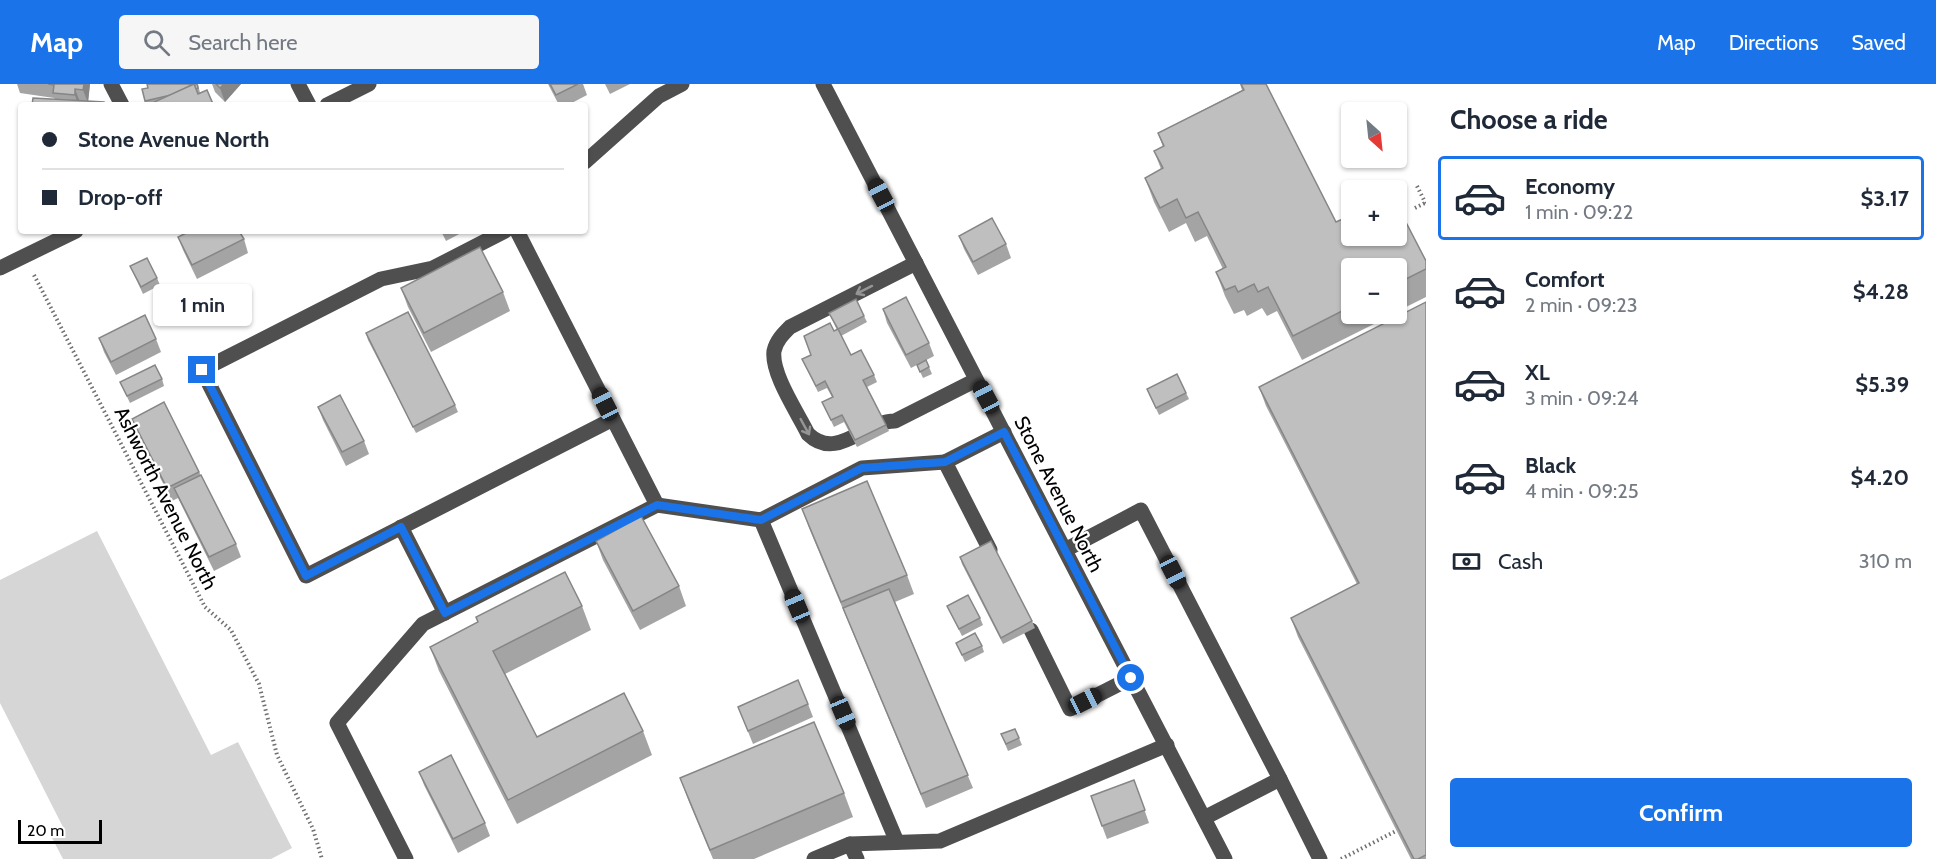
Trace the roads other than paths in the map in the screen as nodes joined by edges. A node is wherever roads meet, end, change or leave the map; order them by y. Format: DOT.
graph roads {
  1 [pos="111,84"];
  2 [pos="298,84"];
  3 [pos="369,84"];
  4 [pos="682,84"];
  5 [pos="823,84"];
  6 [pos="120,102"];
  7 [pos="307,102"];
  8 [pos="333,102"];
  9 [pos="588,159"];
  10 [pos="70,234"];
  11 [pos="499,234"];
  12 [pos="519,234"];
  13 [pos="916,263"];
  14 [pos="0,268"];
  15 [pos="976,380"];
  16 [pos="613,419"];
  17 [pos="1004,432"];
  18 [pos="945,462"];
  19 [pos="657,505"];
  20 [pos="761,520"];
  21 [pos="401,527"];
  22 [pos="990,550"];
  23 [pos="1065,550"];
  24 [pos="445,613"];
  25 [pos="1031,630"];
  26 [pos="1131,678"];
  27 [pos="1167,746"];
  28 [pos="1280,778"];
  29 [pos="1204,818"];
  30 [pos="897,842"];
  31 [pos="850,844"];
  32 [pos="406,859"];
  33 [pos="814,859"];
  34 [pos="857,859"];
  35 [pos="1226,859"];
  36 [pos="1320,859"];
  1 -- 6 [label="street"];
  2 -- 7 [label="street"];
  3 -- 8 [label="street"];
  4 -- 9 [label="street"];
  5 -- 13 [label="street, Stone Avenue North"];
  10 -- 14 [label="street"];
  11 -- 21 [label="street"];
  12 -- 16 [label="street"];
  13 -- 15 [label="street, Stone Avenue North"];
  13 -- 15 [label="street, one-way"];
  15 -- 17 [label="street, Stone Avenue North"];
  16 -- 19 [label="street"];
  16 -- 21 [label="street"];
  17 -- 18 [label="street"];
  17 -- 23 [label="street, Stone Avenue North"];
  18 -- 20 [label="street"];
  18 -- 22 [label="street"];
  19 -- 20 [label="street"];
  19 -- 24 [label="street"];
  20 -- 30 [label="street"];
  21 -- 24 [label="street"];
  23 -- 26 [label="street, Stone Avenue North"];
  23 -- 28 [label="street"];
  24 -- 32 [label="street"];
  25 -- 26 [label="street"];
  26 -- 27 [label="street, Stone Avenue North"];
  27 -- 29 [label="street, Stone Avenue North"];
  27 -- 30 [label="street"];
  28 -- 29 [label="street"];
  28 -- 36 [label="street"];
  29 -- 35 [label="street, Stone Avenue North"];
  30 -- 31 [label="street"];
  31 -- 33 [label="street"];
  31 -- 34 [label="street"];
}
